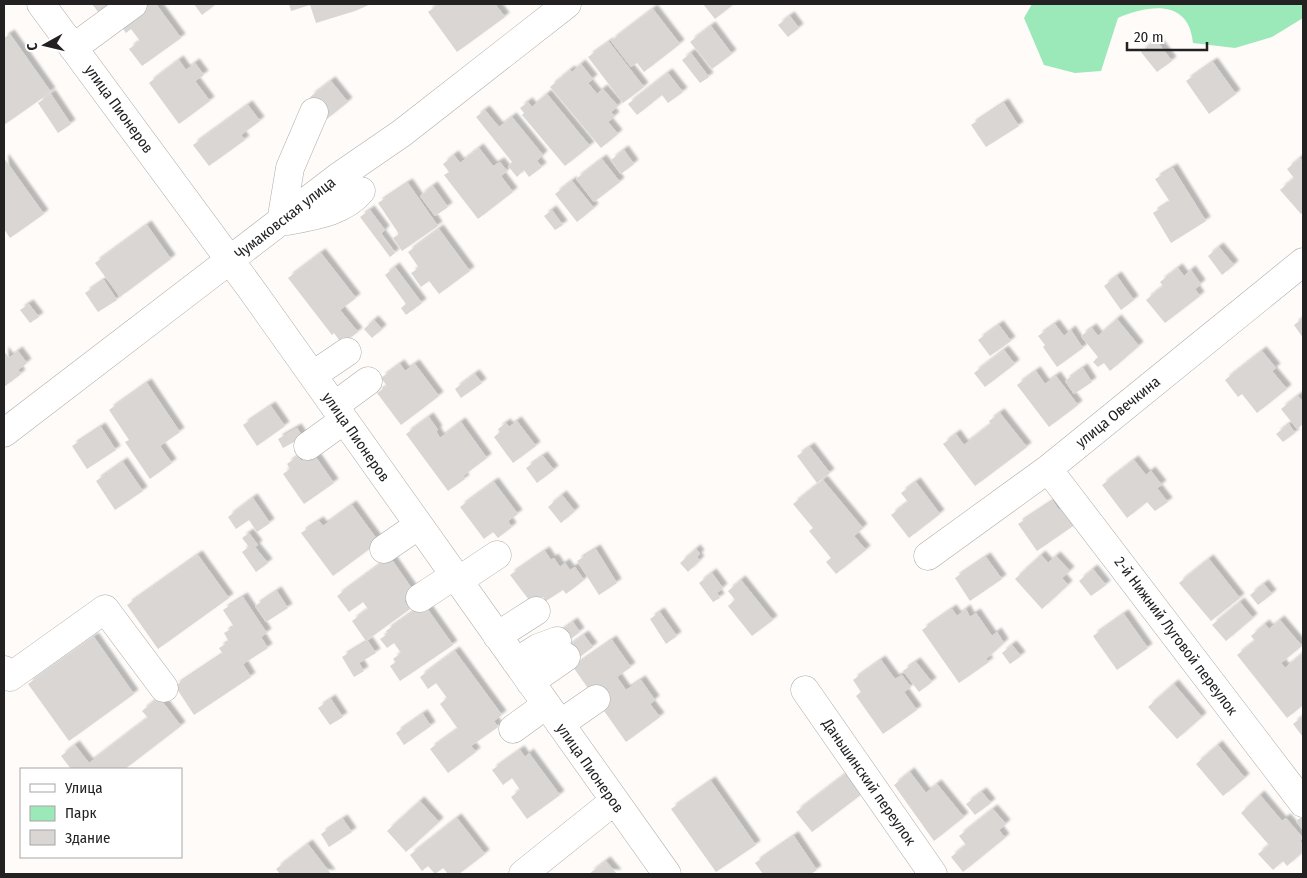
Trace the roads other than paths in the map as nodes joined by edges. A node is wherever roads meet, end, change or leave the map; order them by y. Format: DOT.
graph roads {
  1 [pos="41,4"];
  2 [pos="133,4"];
  3 [pos="567,4"];
  4 [pos="74,48"];
  5 [pos="314,112"];
  6 [pos="361,191"];
  7 [pos="281,222"];
  8 [pos="230,261"];
  9 [pos="1303,262"];
  10 [pos="347,352"];
  11 [pos="313,376"];
  12 [pos="368,382"];
  13 [pos="339,413"];
  14 [pos="4,433"];
  15 [pos="308,446"];
  16 [pos="1048,469"];
  17 [pos="419,525"];
  18 [pos="384,549"];
  19 [pos="496,555"];
  20 [pos="928,556"];
  21 [pos="456,578"];
  22 [pos="420,598"];
  23 [pos="536,610"];
  24 [pos="497,636"];
  25 [pos="561,649"];
  26 [pos="4,670"];
  27 [pos="523,672"];
  28 [pos="164,688"];
  29 [pos="805,690"];
  30 [pos="596,699"];
  31 [pos="553,714"];
  32 [pos="513,729"];
  33 [pos="614,801"];
  34 [pos="1303,803"];
  35 [pos="523,874"];
  36 [pos="667,874"];
  37 [pos="933,874"];
  1 -- 4 [label="street, улица Пионеров"];
  2 -- 4 [label="street"];
  3 -- 7 [label="street, Чумаковская улица"];
  4 -- 8 [label="street, улица Пионеров"];
  5 -- 7 [label="street"];
  6 -- 7 [label="street"];
  7 -- 8 [label="street, Чумаковская улица"];
  8 -- 11 [label="street, улица Пионеров"];
  8 -- 14 [label="street, Чумаковская улица"];
  9 -- 16 [label="street, улица Овечкина"];
  10 -- 11 [label="street"];
  11 -- 13 [label="street, улица Пионеров"];
  12 -- 13 [label="street"];
  13 -- 15 [label="street"];
  13 -- 17 [label="street, улица Пионеров"];
  16 -- 20 [label="street, улица Овечкина"];
  16 -- 34 [label="street, 2-й Нижний Луговой переулок"];
  17 -- 18 [label="street"];
  17 -- 21 [label="street, улица Пионеров"];
  19 -- 21 [label="street"];
  21 -- 22 [label="street"];
  21 -- 24 [label="street, улица Пионеров"];
  23 -- 24 [label="street"];
  24 -- 27 [label="street, улица Пионеров"];
  25 -- 27 [label="street"];
  26 -- 28 [label="street"];
  27 -- 31 [label="street, улица Пионеров"];
  29 -- 37 [label="street, Даньшинский переулок"];
  30 -- 31 [label="street"];
  31 -- 32 [label="street"];
  31 -- 33 [label="street, улица Пионеров"];
  33 -- 35 [label="street"];
  33 -- 36 [label="street, улица Пионеров"];
}
